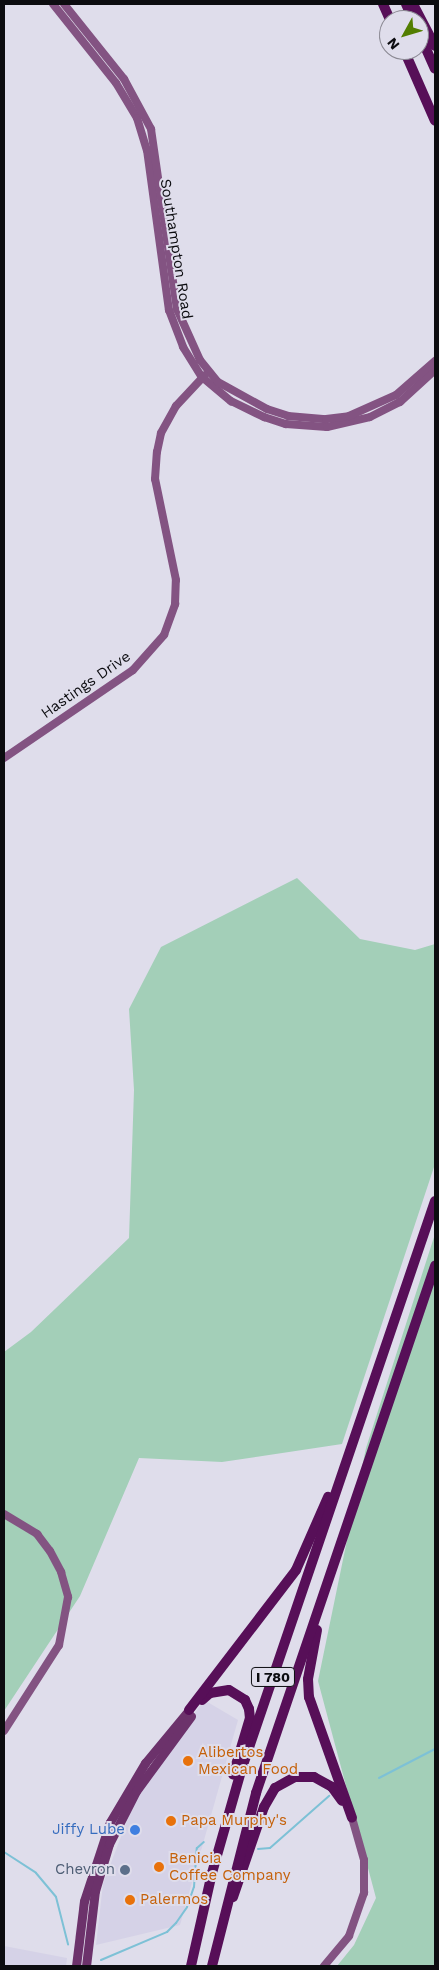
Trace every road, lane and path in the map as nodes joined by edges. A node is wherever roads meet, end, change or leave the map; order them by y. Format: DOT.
graph roads {
  1 [pos="53,4"];
  2 [pos="64,4"];
  3 [pos="413,4"];
  4 [pos="435,46"];
  5 [pos="429,56"];
  6 [pos="408,60"];
  7 [pos="435,69"];
  8 [pos="435,121"];
  9 [pos="435,360"];
  10 [pos="435,370"];
  11 [pos="205,374"];
  12 [pos="4,758"];
  13 [pos="435,1201"];
  14 [pos="435,1266"];
  15 [pos="347,1461"];
  16 [pos="354,1507"];
  17 [pos="4,1514"];
  18 [pos="191,1712"];
  19 [pos="4,1731"];
  20 [pos="352,1818"];
  21 [pos="206,1895"];
  22 [pos="218,1937"];
  23 [pos="76,1966"];
  24 [pos="86,1966"];
  25 [pos="191,1966"];
  26 [pos="212,1966"];
  27 [pos="324,1966"];
  1 -- 11 [label="street, Southampton Road"];
  2 -- 11 [label="street, Southampton Road"];
  3 -- 4 [label="highway"];
  5 -- 7 [label="highway"];
  6 -- 8 [label="highway"];
  9 -- 11 [label="street, Southampton Road"];
  10 -- 11 [label="street, Southampton Road"];
  11 -- 12 [label="street, Hastings Drive"];
  13 -- 15 [label="highway, I 780"];
  14 -- 16 [label="highway, I 780"];
  15 -- 18 [label="highway"];
  15 -- 21 [label="highway, I 780"];
  16 -- 20 [label="highway"];
  16 -- 22 [label="highway, I 780"];
  17 -- 19 [label="street"];
  18 -- 21 [label="highway"];
  18 -- 23 [label="main road"];
  18 -- 24 [label="main road"];
  20 -- 22 [label="highway"];
  20 -- 27 [label="street"];
  21 -- 25 [label="highway, I 780"];
  22 -- 26 [label="highway, I 780"];
}
